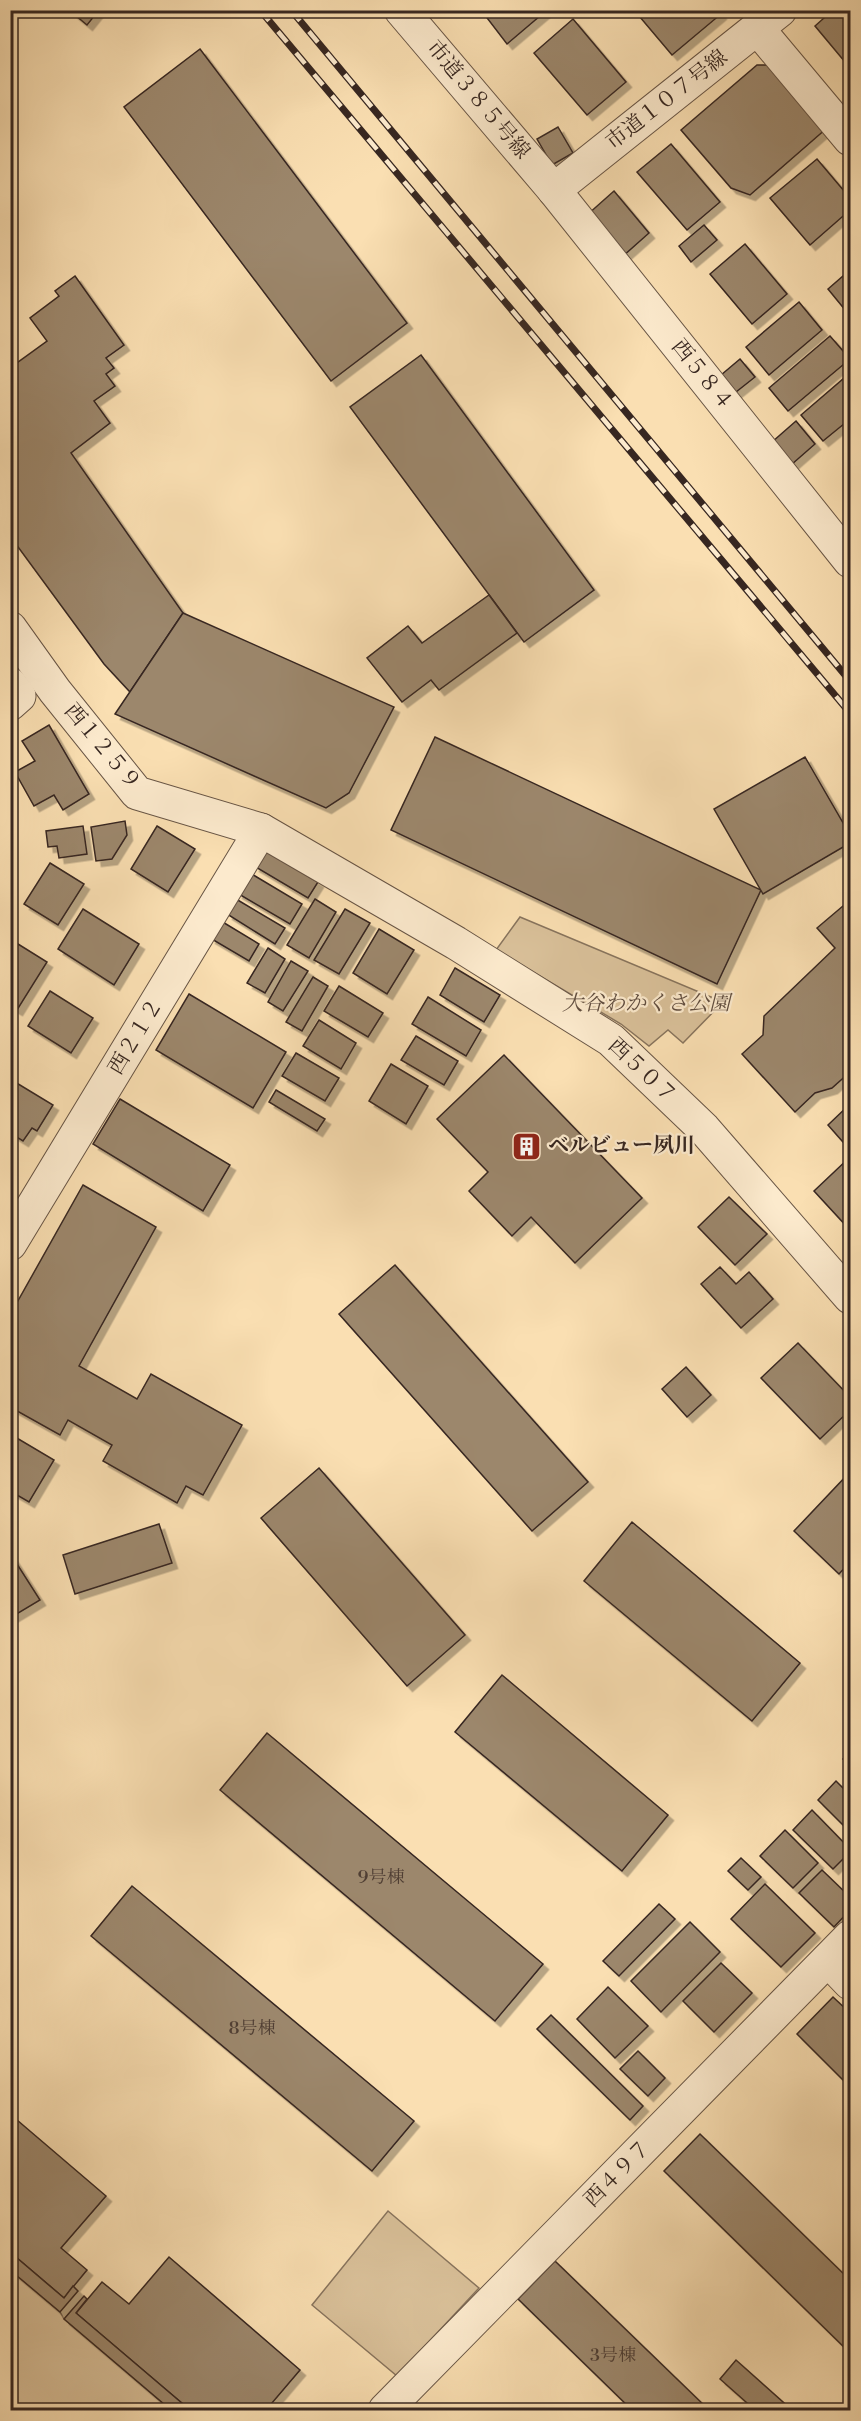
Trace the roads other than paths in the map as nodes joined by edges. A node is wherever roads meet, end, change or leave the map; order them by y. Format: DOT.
graph roads {
  1 [pos="401,10"];
  2 [pos="769,20"];
  3 [pos="850,139"];
  4 [pos="554,190"];
  5 [pos="850,561"];
  6 [pos="10,628"];
  7 [pos="10,684"];
  8 [pos="10,704"];
  9 [pos="261,830"];
  10 [pos="10,1245"];
  11 [pos="850,1297"];
  12 [pos="850,1937"];
  13 [pos="839,1972"];
  14 [pos="385,2410"];
  1 -- 4 [label="street, 市道３８５号線"];
  2 -- 3 [label="street"];
  2 -- 4 [label="street, 市道１０７号線"];
  4 -- 5 [label="street, 西５８４"];
  6 -- 9 [label="street, 西１２５９"];
  7 -- 8 [label="street"];
  9 -- 10 [label="street, 西２１２"];
  9 -- 11 [label="street, 西５０７"];
  12 -- 13 [label="street, 西４９７"];
  13 -- 14 [label="street, 西４９７"];
}
